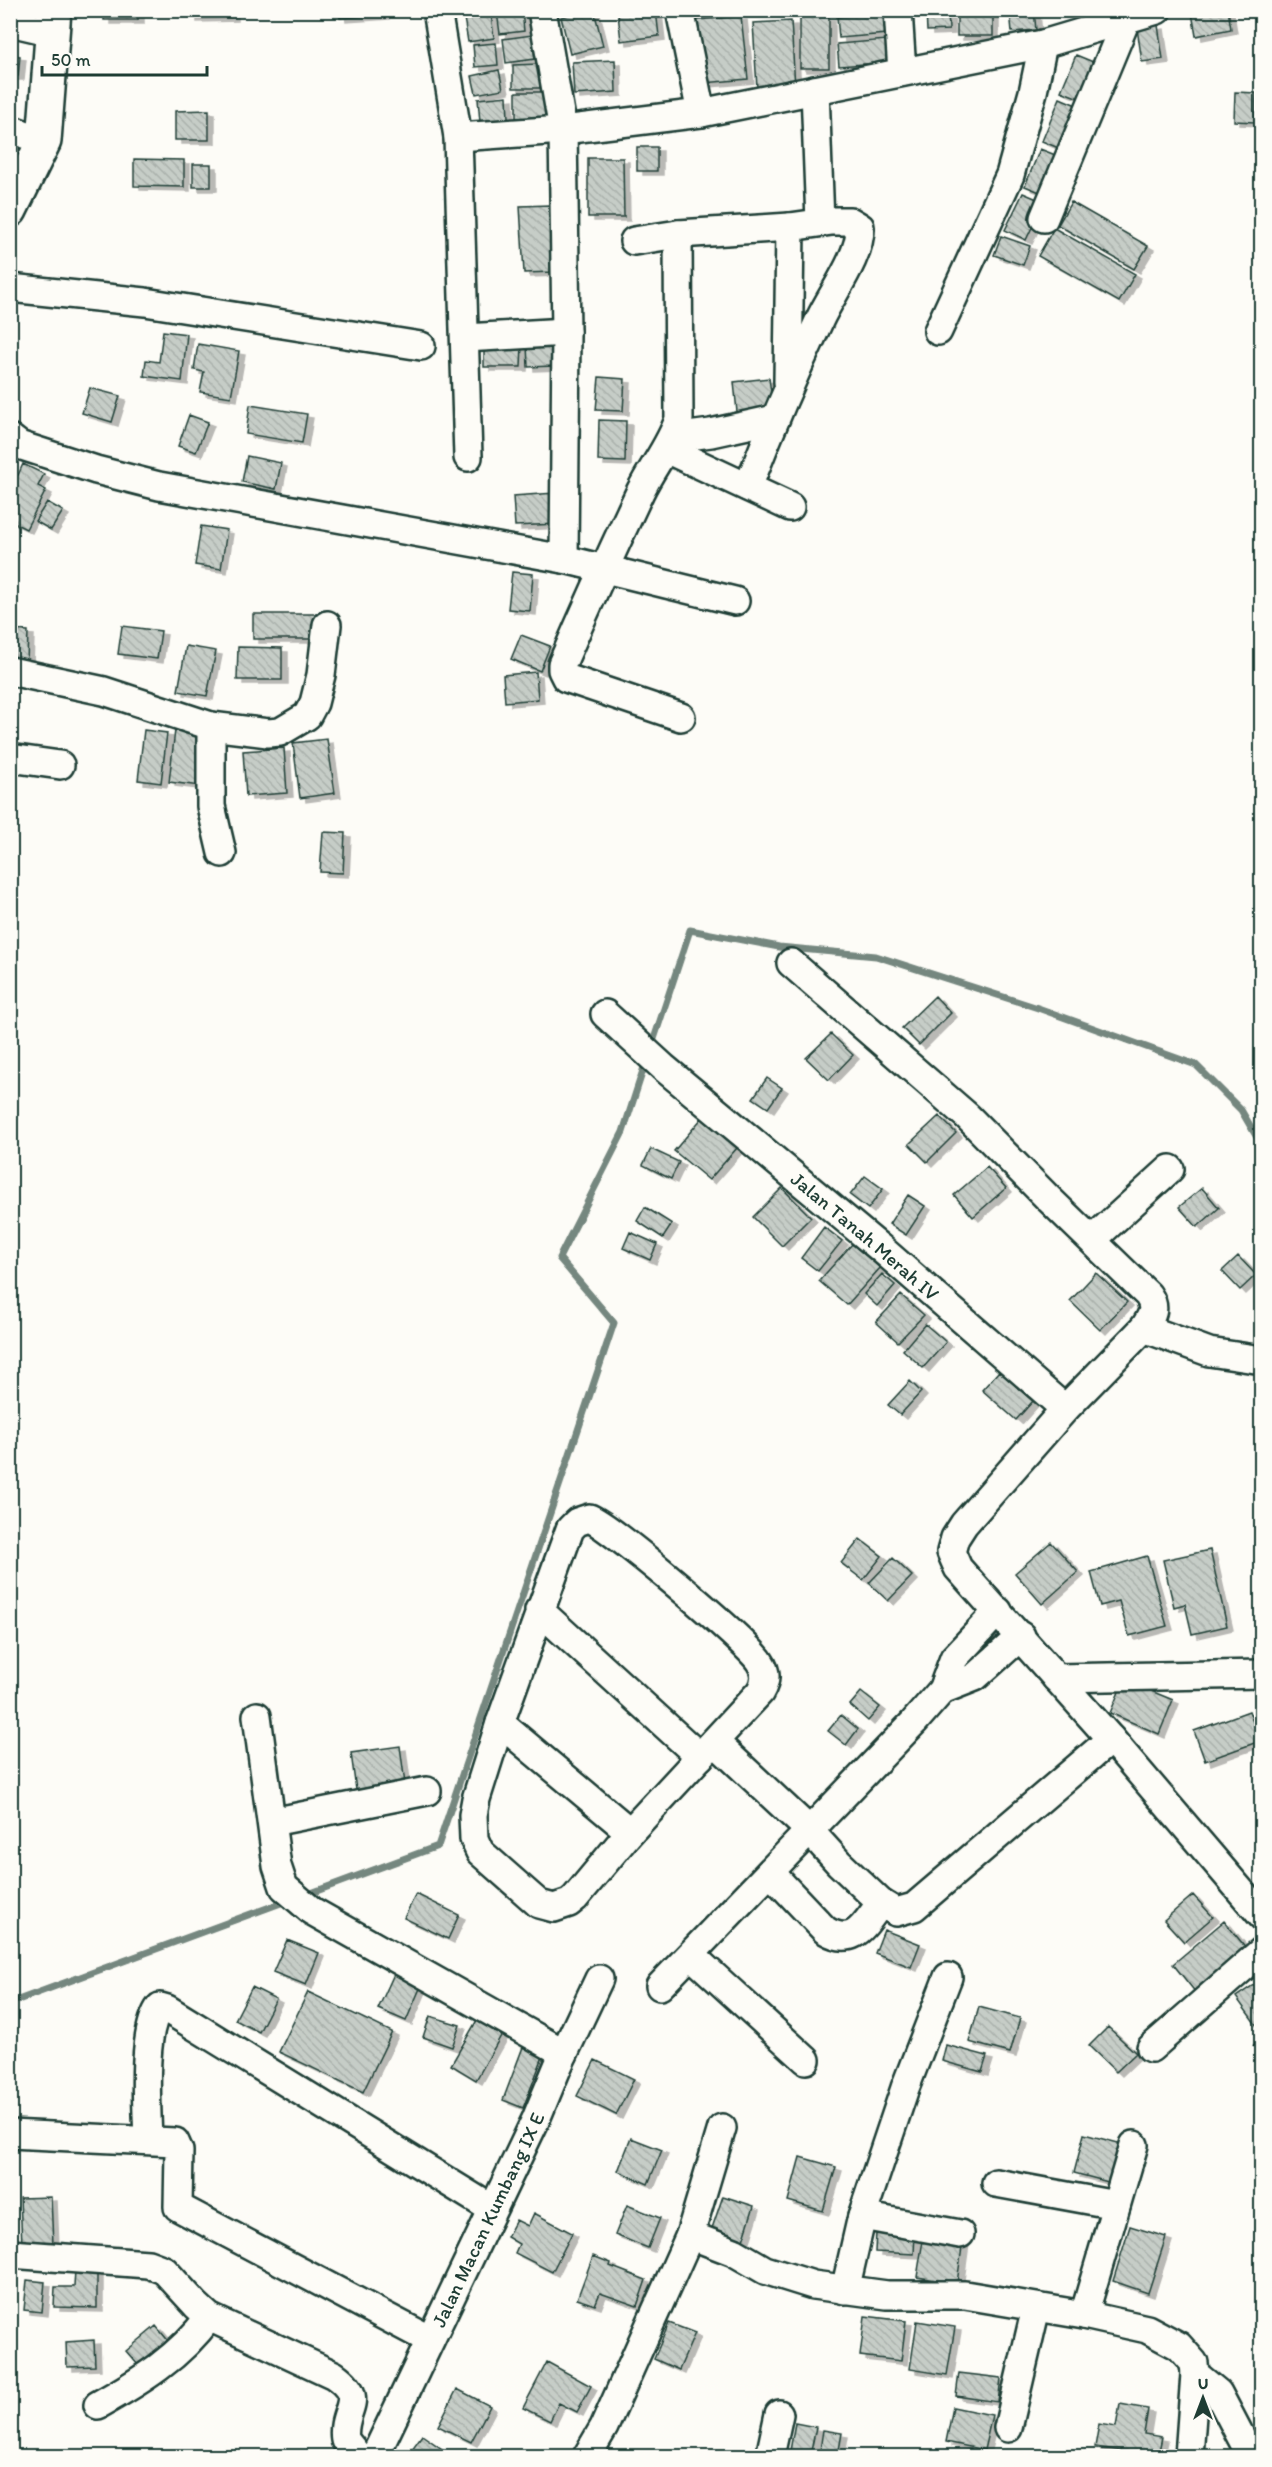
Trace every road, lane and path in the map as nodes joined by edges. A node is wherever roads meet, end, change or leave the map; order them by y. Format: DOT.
graph roads {
  1 [pos="437,10"];
  2 [pos="542,10"];
  3 [pos="680,10"];
  4 [pos="898,10"];
  5 [pos="1157,10"];
  6 [pos="1126,20"];
  7 [pos="53,21"];
  8 [pos="10,22"];
  9 [pos="1042,44"];
  10 [pos="902,72"];
  11 [pos="815,90"];
  12 [pos="701,113"];
  13 [pos="10,129"];
  14 [pos="563,130"];
  15 [pos="458,136"];
  16 [pos="44,141"];
  17 [pos="10,210"];
  18 [pos="1044,218"];
  19 [pos="820,222"];
  20 [pos="790,227"];
  21 [pos="678,234"];
  22 [pos="634,241"];
  23 [pos="10,288"];
  24 [pos="938,331"];
  25 [pos="566,332"];
  26 [pos="465,338"];
  27 [pos="421,346"];
  28 [pos="788,392"];
  29 [pos="775,419"];
  30 [pos="10,438"];
  31 [pos="670,443"];
  32 [pos="468,457"];
  33 [pos="748,487"];
  34 [pos="790,507"];
  35 [pos="564,559"];
  36 [pos="604,568"];
  37 [pos="735,602"];
  38 [pos="327,625"];
  39 [pos="10,671"];
  40 [pos="681,717"];
  41 [pos="211,726"];
  42 [pos="10,758"];
  43 [pos="60,765"];
  44 [pos="222,853"];
  45 [pos="791,963"];
  46 [pos="605,1014"];
  47 [pos="1170,1169"];
  48 [pos="1092,1240"];
  49 [pos="1144,1328"];
  50 [pos="1262,1360"];
  51 [pos="1065,1409"];
  52 [pos="539,1610"];
  53 [pos="998,1611"];
  54 [pos="1021,1636"];
  55 [pos="1262,1674"];
  56 [pos="1056,1678"];
  57 [pos="942,1690"];
  58 [pos="257,1716"];
  59 [pos="500,1723"];
  60 [pos="1111,1738"];
  61 [pos="707,1750"];
  62 [pos="427,1791"];
  63 [pos="272,1822"];
  64 [pos="810,1831"];
  65 [pos="630,1832"];
  66 [pos="770,1872"];
  67 [pos="881,1903"];
  68 [pos="1260,1910"];
  69 [pos="1262,1951"];
  70 [pos="691,1955"];
  71 [pos="948,1977"];
  72 [pos="598,1979"];
  73 [pos="660,1986"];
  74 [pos="1151,2048"];
  75 [pos="564,2053"];
  76 [pos="806,2060"];
  77 [pos="722,2128"];
  78 [pos="10,2134"];
  79 [pos="148,2140"];
  80 [pos="1134,2145"];
  81 [pos="996,2183"];
  82 [pos="1116,2205"];
  83 [pos="492,2209"];
  84 [pos="862,2216"];
  85 [pos="960,2234"];
  86 [pos="690,2235"];
  87 [pos="10,2254"];
  88 [pos="845,2290"];
  89 [pos="1036,2308"];
  90 [pos="1084,2314"];
  91 [pos="209,2317"];
  92 [pos="430,2340"];
  93 [pos="1195,2374"];
  94 [pos="98,2405"];
  95 [pos="779,2414"];
  96 [pos="1008,2428"];
  97 [pos="362,2455"];
  98 [pos="587,2457"];
  99 [pos="770,2457"];
  100 [pos="1189,2457"];
  101 [pos="1251,2457"];
  1 -- 15 [label="street"];
  2 -- 14 [label="street"];
  3 -- 12 [label="street"];
  4 -- 10 [label="street"];
  5 -- 6 [label="street"];
  6 -- 9 [label="street"];
  6 -- 18 [label="street"];
  7 -- 8 [label="street"];
  7 -- 16 [label="street"];
  9 -- 10 [label="street"];
  9 -- 24 [label="street"];
  10 -- 11 [label="street"];
  11 -- 12 [label="street"];
  11 -- 19 [label="street"];
  12 -- 14 [label="street"];
  13 -- 16 [label="street"];
  14 -- 15 [label="street"];
  14 -- 25 [label="street"];
  15 -- 26 [label="street"];
  16 -- 17 [label="street"];
  19 -- 20 [label="street"];
  19 -- 28 [label="street"];
  20 -- 21 [label="street"];
  20 -- 28 [label="street"];
  21 -- 22 [label="street"];
  21 -- 31 [label="street"];
  23 -- 27 [label="street"];
  25 -- 26 [label="street"];
  25 -- 35 [label="street"];
  26 -- 32 [label="street"];
  28 -- 29 [label="street"];
  29 -- 31 [label="street"];
  29 -- 33 [label="street"];
  30 -- 35 [label="street"];
  31 -- 33 [label="street"];
  31 -- 36 [label="street"];
  33 -- 34 [label="street"];
  35 -- 36 [label="street"];
  36 -- 37 [label="street"];
  36 -- 40 [label="street"];
  38 -- 41 [label="street"];
  39 -- 41 [label="street"];
  41 -- 44 [label="street"];
  42 -- 43 [label="street"];
  45 -- 48 [label="street"];
  46 -- 51 [label="street, Jalan Tanah Merah IV"];
  47 -- 48 [label="street"];
  48 -- 49 [label="street"];
  49 -- 50 [label="street"];
  49 -- 51 [label="street"];
  51 -- 53 [label="street"];
  52 -- 59 [label="street"];
  52 -- 61 [label="street"];
  52 -- 61 [label="street"];
  53 -- 54 [label="street"];
  53 -- 57 [label="street"];
  54 -- 56 [label="street"];
  54 -- 57 [label="street"];
  55 -- 56 [label="street"];
  56 -- 60 [label="street"];
  57 -- 64 [label="street"];
  58 -- 63 [label="street"];
  59 -- 65 [label="street"];
  59 -- 65 [label="street"];
  60 -- 67 [label="street"];
  60 -- 68 [label="street"];
  61 -- 64 [label="street"];
  61 -- 65 [label="street"];
  62 -- 63 [label="street"];
  63 -- 75 [label="street"];
  64 -- 66 [label="street"];
  64 -- 67 [label="street"];
  66 -- 67 [label="street"];
  66 -- 70 [label="street"];
  69 -- 74 [label="street"];
  70 -- 73 [label="street"];
  70 -- 76 [label="street"];
  71 -- 84 [label="street"];
  72 -- 75 [label="street, Jalan Macan Kumbang IX E"];
  75 -- 83 [label="street, Jalan Macan Kumbang IX E"];
  77 -- 86 [label="street"];
  78 -- 79 [label="street"];
  79 -- 83 [label="street"];
  79 -- 92 [label="street"];
  80 -- 82 [label="street"];
  81 -- 82 [label="street"];
  82 -- 90 [label="street"];
  83 -- 92 [label="street, Jalan Macan Kumbang IX E"];
  84 -- 85 [label="street"];
  84 -- 88 [label="street"];
  86 -- 88 [label="street"];
  86 -- 98 [label="street"];
  87 -- 91 [label="street"];
  88 -- 89 [label="street"];
  89 -- 90 [label="street"];
  89 -- 96 [label="street"];
  90 -- 93 [label="street"];
  91 -- 94 [label="street"];
  91 -- 97 [label="street"];
  92 -- 97 [label="street, Jalan Macan Kumbang IX E"];
  93 -- 100 [label="street"];
  93 -- 101 [label="street"];
  95 -- 99 [label="street"];
}
